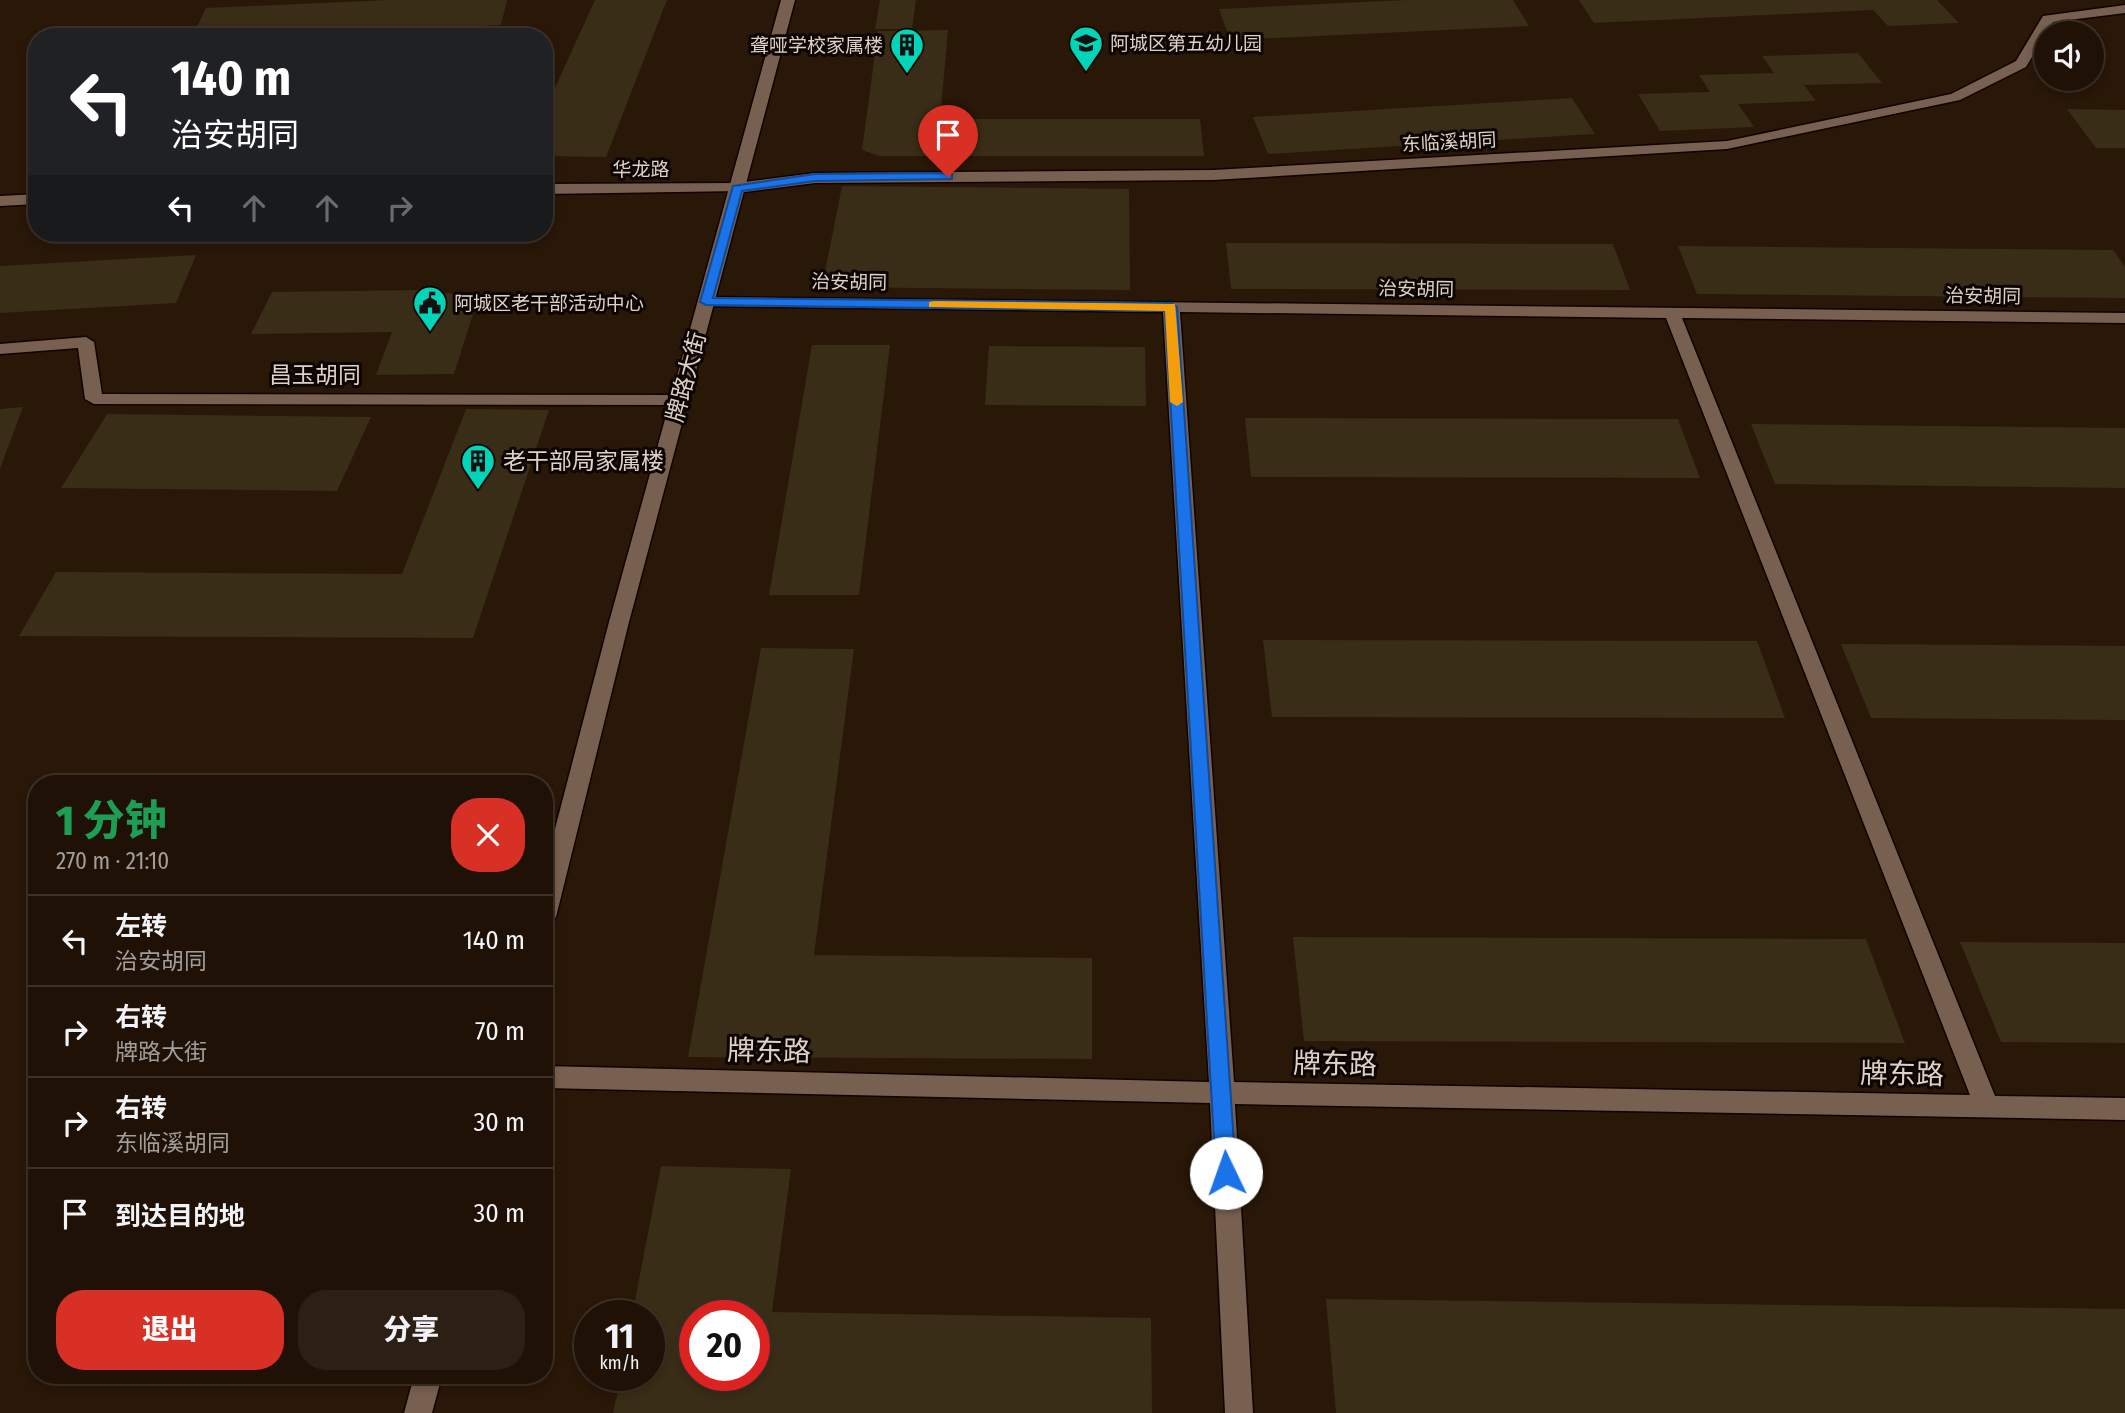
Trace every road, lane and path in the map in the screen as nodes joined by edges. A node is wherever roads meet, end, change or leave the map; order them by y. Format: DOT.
graph roads {
  1 [pos="788,0"];
  2 [pos="2125,9"];
  3 [pos="737,188"];
  4 [pos="553,189"];
  5 [pos="28,199"];
  6 [pos="0,201"];
  7 [pos="706,302"];
  8 [pos="1171,307"];
  9 [pos="1672,313"];
  10 [pos="2125,318"];
  11 [pos="0,349"];
  12 [pos="680,400"];
  13 [pos="553,882"];
  14 [pos="553,1077"];
  15 [pos="1222,1093"];
  16 [pos="1987,1107"];
  17 [pos="2125,1110"];
  18 [pos="426,1384"];
  19 [pos="418,1413"];
  20 [pos="1239,1413"];
  1 -- 3 [label="street, 牌路大街"];
  2 -- 3 [label="street, 东临溪胡同"];
  3 -- 4 [label="street, 华龙路"];
  3 -- 7 [label="street, 牌路大街"];
  5 -- 6 [label="street"];
  7 -- 8 [label="street, 治安胡同"];
  7 -- 12 [label="street, 牌路大街"];
  8 -- 9 [label="street, 治安胡同"];
  8 -- 15 [label="street"];
  9 -- 10 [label="street, 治安胡同"];
  9 -- 16 [label="street"];
  11 -- 12 [label="street, 昌玉胡同"];
  12 -- 13 [label="street, 牌路大街"];
  14 -- 15 [label="street, 牌东路"];
  15 -- 16 [label="street, 牌东路"];
  15 -- 20 [label="street"];
  16 -- 17 [label="street, 牌东路"];
  18 -- 19 [label="street"];
}
